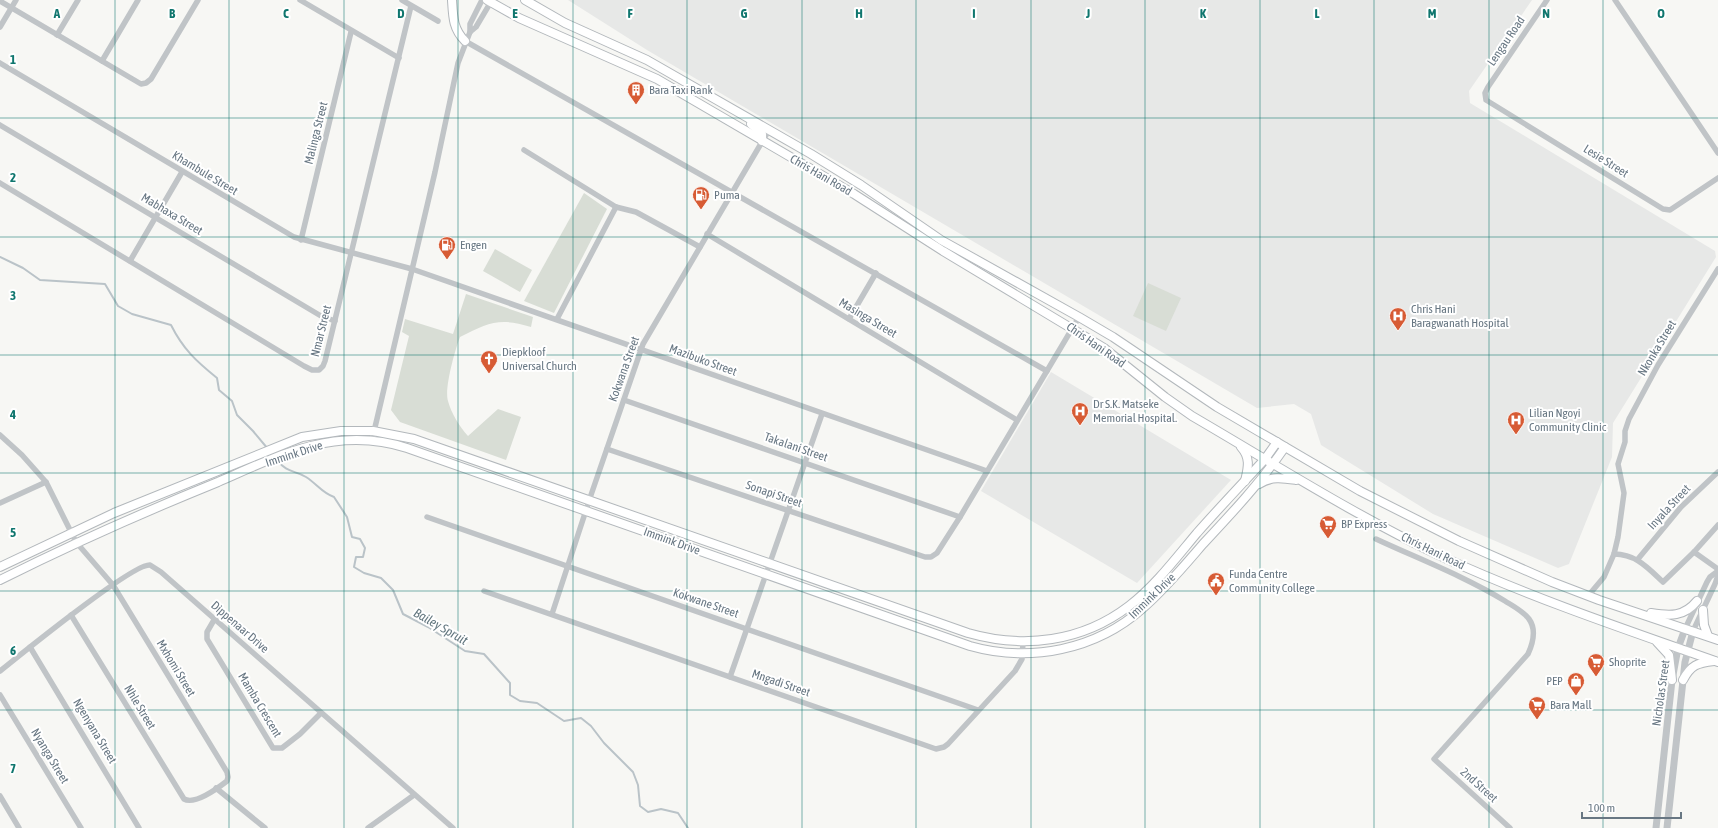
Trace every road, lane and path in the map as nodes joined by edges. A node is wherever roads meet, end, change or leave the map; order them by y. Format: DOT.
graph roads {
  1 [pos="16,0"];
  2 [pos="78,0"];
  3 [pos="138,0"];
  4 [pos="198,0"];
  5 [pos="300,0"];
  6 [pos="402,0"];
  7 [pos="452,0"];
  8 [pos="482,0"];
  9 [pos="525,0"];
  10 [pos="1547,0"];
  11 [pos="1615,0"];
  12 [pos="0,1"];
  13 [pos="490,1"];
  14 [pos="411,6"];
  15 [pos="11,8"];
  16 [pos="438,21"];
  17 [pos="0,27"];
  18 [pos="352,32"];
  19 [pos="470,32"];
  20 [pos="57,35"];
  21 [pos="465,42"];
  22 [pos="399,58"];
  23 [pos="102,61"];
  24 [pos="0,63"];
  25 [pos="1485,96"];
  26 [pos="723,104"];
  27 [pos="0,124"];
  28 [pos="768,130"];
  29 [pos="762,141"];
  30 [pos="524,150"];
  31 [pos="1718,153"];
  32 [pos="182,172"];
  33 [pos="1718,178"];
  34 [pos="0,183"];
  35 [pos="732,191"];
  36 [pos="616,207"];
  37 [pos="156,217"];
  38 [pos="707,234"];
  39 [pos="301,240"];
  40 [pos="700,247"];
  41 [pos="351,253"];
  42 [pos="130,261"];
  43 [pos="412,269"];
  44 [pos="1718,269"];
  45 [pos="876,273"];
  46 [pos="1079,317"];
  47 [pos="557,319"];
  48 [pos="849,319"];
  49 [pos="334,321"];
  50 [pos="1072,328"];
  51 [pos="641,350"];
  52 [pos="1047,370"];
  53 [pos="624,400"];
  54 [pos="822,414"];
  55 [pos="1017,420"];
  56 [pos="373,431"];
  57 [pos="0,435"];
  58 [pos="372,440"];
  59 [pos="1278,442"];
  60 [pos="1238,443"];
  61 [pos="1286,447"];
  62 [pos="607,449"];
  63 [pos="1265,459"];
  64 [pos="805,462"];
  65 [pos="1273,464"];
  66 [pos="987,471"];
  67 [pos="1718,472"];
  68 [pos="1301,480"];
  69 [pos="46,482"];
  70 [pos="1244,482"];
  71 [pos="1254,488"];
  72 [pos="589,500"];
  73 [pos="0,503"];
  74 [pos="788,510"];
  75 [pos="586,511"];
  76 [pos="427,517"];
  77 [pos="960,517"];
  78 [pos="1718,525"];
  79 [pos="71,533"];
  80 [pos="1376,539"];
  81 [pos="76,542"];
  82 [pos="1694,552"];
  83 [pos="1614,554"];
  84 [pos="1638,559"];
  85 [pos="770,564"];
  86 [pos="567,566"];
  87 [pos="0,567"];
  88 [pos="1718,570"];
  89 [pos="767,574"];
  90 [pos="1718,575"];
  91 [pos="0,580"];
  92 [pos="113,585"];
  93 [pos="484,591"];
  94 [pos="1588,596"];
  95 [pos="1697,602"];
  96 [pos="1703,610"];
  97 [pos="1638,612"];
  98 [pos="552,614"];
  99 [pos="71,615"];
  100 [pos="214,620"];
  101 [pos="747,629"];
  102 [pos="1689,630"];
  103 [pos="1708,636"];
  104 [pos="1653,638"];
  105 [pos="1718,640"];
  106 [pos="1023,642"];
  107 [pos="30,647"];
  108 [pos="1678,648"];
  109 [pos="1687,651"];
  110 [pos="1023,653"];
  111 [pos="1717,662"];
  112 [pos="0,670"];
  113 [pos="730,677"];
  114 [pos="1672,680"];
  115 [pos="1683,680"];
  116 [pos="0,695"];
  117 [pos="978,710"];
  118 [pos="321,713"];
  119 [pos="216,788"];
  120 [pos="414,795"];
  121 [pos="0,796"];
  122 [pos="196,800"];
  123 [pos="19,828"];
  124 [pos="81,828"];
  125 [pos="139,828"];
  126 [pos="265,828"];
  127 [pos="368,828"];
  128 [pos="453,828"];
  129 [pos="1510,828"];
  130 [pos="1656,828"];
  131 [pos="1667,828"];
  1 -- 15 [label="street"];
  2 -- 20 [label="street"];
  3 -- 23 [label="street"];
  4 -- 23 [label="street"];
  5 -- 18 [label="street"];
  6 -- 14 [label="street"];
  7 -- 21 [label="main road"];
  8 -- 19 [label="street"];
  9 -- 26 [label="main road, Chris Hani Road"];
  10 -- 25 [label="street, Lengau Road"];
  11 -- 31 [label="street"];
  12 -- 15 [label="street"];
  13 -- 19 [label="street"];
  13 -- 29 [label="main road, Chris Hani Road"];
  14 -- 16 [label="street"];
  14 -- 22 [label="street, Nmar Street"];
  15 -- 17 [label="street"];
  15 -- 20 [label="street"];
  18 -- 22 [label="street"];
  18 -- 39 [label="street, Malinga Street"];
  19 -- 21 [label="street"];
  20 -- 23 [label="street"];
  21 -- 35 [label="street"];
  21 -- 43 [label="street"];
  22 -- 41 [label="street, Nmar Street"];
  24 -- 32 [label="street, Khambule Street"];
  25 -- 33 [label="street, Lesie Street"];
  26 -- 28 [label="main road, Chris Hani Road"];
  26 -- 29 [label="main road"];
  27 -- 37 [label="street, Mabhaxa Street"];
  28 -- 29 [label="street, Kokwana Street"];
  28 -- 46 [label="main road, Chris Hani Road"];
  29 -- 35 [label="street, Kokwana Street"];
  29 -- 50 [label="main road, Chris Hani Road"];
  30 -- 36 [label="street"];
  32 -- 37 [label="street"];
  32 -- 39 [label="street, Khambule Street"];
  34 -- 42 [label="street, Nmar Street"];
  35 -- 38 [label="street, Kokwana Street"];
  35 -- 45 [label="street"];
  36 -- 40 [label="street"];
  36 -- 47 [label="street"];
  37 -- 42 [label="street"];
  37 -- 49 [label="street, Mabhaxa Street"];
  38 -- 40 [label="street, Kokwana Street"];
  38 -- 48 [label="street, Masinga Street"];
  39 -- 41 [label="street, Khambule Street"];
  40 -- 51 [label="street, Kokwana Street"];
  41 -- 43 [label="street, Khambule Street"];
  41 -- 49 [label="street, Nmar Street"];
  42 -- 49 [label="street, Nmar Street"];
  43 -- 47 [label="street, Mazibuko Street"];
  43 -- 56 [label="street"];
  44 -- 83 [label="street, Nkonka Street"];
  45 -- 48 [label="street"];
  45 -- 52 [label="street"];
  46 -- 50 [label="street"];
  46 -- 59 [label="main road, Chris Hani Road"];
  47 -- 51 [label="street, Mazibuko Street"];
  48 -- 55 [label="street, Masinga Street"];
  50 -- 52 [label="street"];
  50 -- 60 [label="main road, Chris Hani Road"];
  51 -- 53 [label="street, Kokwana Street"];
  51 -- 54 [label="street, Mazibuko Street"];
  52 -- 55 [label="street"];
  53 -- 62 [label="street, Kokwana Street"];
  53 -- 64 [label="street, Takalani Street"];
  54 -- 64 [label="street"];
  54 -- 66 [label="street, Mazibuko Street"];
  55 -- 66 [label="street"];
  56 -- 58 [label="street"];
  56 -- 72 [label="main road, Immink Drive"];
  56 -- 79 [label="main road, Immink Drive"];
  57 -- 69 [label="street, Mxhomi Street"];
  58 -- 75 [label="main road, Immink Drive"];
  58 -- 81 [label="main road, Immink Drive"];
  59 -- 61 [label="main road, Chris Hani Road"];
  59 -- 63 [label="main road, Immink Drive"];
  60 -- 63 [label="main road, Chris Hani Road"];
  60 -- 70 [label="main road"];
  61 -- 65 [label="main road, Immink Drive"];
  61 -- 94 [label="main road, Chris Hani Road"];
  62 -- 72 [label="street, Kokwana Street"];
  62 -- 74 [label="street, Sonapi Street"];
  63 -- 65 [label="main road, Chris Hani Road"];
  63 -- 70 [label="main road, Immink Drive"];
  64 -- 74 [label="street"];
  64 -- 77 [label="street, Takalani Street"];
  65 -- 68 [label="main road, Chris Hani Road"];
  65 -- 71 [label="main road, Immink Drive"];
  66 -- 77 [label="street"];
  67 -- 84 [label="street, Inyala Street"];
  68 -- 71 [label="main road"];
  68 -- 104 [label="main road, Chris Hani Road"];
  69 -- 73 [label="street"];
  69 -- 79 [label="street, Mxhomi Street"];
  70 -- 106 [label="main road, Immink Drive"];
  71 -- 110 [label="main road, Immink Drive"];
  72 -- 75 [label="street, Kokwana Street"];
  72 -- 85 [label="main road, Immink Drive"];
  74 -- 77 [label="street, Sonapi Street"];
  74 -- 85 [label="street"];
  75 -- 86 [label="street, Kokwana Street"];
  75 -- 89 [label="main road, Immink Drive"];
  76 -- 86 [label="street, Kokwane Street"];
  78 -- 82 [label="street"];
  79 -- 81 [label="street, Mxhomi Street"];
  79 -- 87 [label="main road, Immink Drive"];
  80 -- 129 [label="street, 2nd Street"];
  81 -- 91 [label="main road, Immink Drive"];
  81 -- 92 [label="street, Mxhomi Street"];
  82 -- 84 [label="street"];
  82 -- 88 [label="street"];
  83 -- 84 [label="street"];
  83 -- 94 [label="street, Nkonka Street"];
  85 -- 89 [label="street"];
  85 -- 106 [label="main road, Immink Drive"];
  86 -- 98 [label="street, Kokwana Street"];
  86 -- 101 [label="street, Kokwane Street"];
  88 -- 95 [label="street, Nicholas Street"];
  89 -- 101 [label="street"];
  89 -- 110 [label="main road, Immink Drive"];
  90 -- 96 [label="street, Nicholas Street"];
  92 -- 99 [label="street, Dippenaar Drive"];
  92 -- 100 [label="street, Dippenaar Drive"];
  92 -- 119 [label="street, Mxhomi Street"];
  93 -- 98 [label="street, Mngadi Street"];
  94 -- 97 [label="main road, Chris Hani Road"];
  95 -- 97 [label="main road"];
  95 -- 102 [label="street, Nicholas Street"];
  96 -- 102 [label="street, Nicholas Street"];
  96 -- 103 [label="main road"];
  97 -- 102 [label="main road, Chris Hani Road"];
  98 -- 113 [label="street, Mngadi Street"];
  99 -- 107 [label="street, Dippenaar Drive"];
  99 -- 122 [label="street, Nhle Street"];
  100 -- 118 [label="street, Dippenaar Drive"];
  100 -- 118 [label="street, Mamba Crescent"];
  101 -- 113 [label="street"];
  101 -- 117 [label="street, Kokwane Street"];
  102 -- 103 [label="main road, Chris Hani Road"];
  102 -- 108 [label="street, Nicholas Street"];
  102 -- 109 [label="street, Nicholas Street"];
  103 -- 105 [label="main road, Chris Hani Road"];
  104 -- 108 [label="main road, Chris Hani Road"];
  104 -- 114 [label="main road"];
  106 -- 110 [label="street, Mngadi Street"];
  107 -- 112 [label="street, Dippenaar Drive"];
  107 -- 125 [label="street, Ngenyana Street"];
  108 -- 109 [label="main road, Chris Hani Road"];
  108 -- 114 [label="street, Nicholas Street"];
  109 -- 111 [label="main road, Chris Hani Road"];
  109 -- 115 [label="street, Nicholas Street"];
  110 -- 117 [label="street, Mngadi Street"];
  111 -- 115 [label="main road"];
  113 -- 117 [label="street, Mngadi Street"];
  114 -- 130 [label="street, Nicholas Street"];
  115 -- 131 [label="street, Nicholas Street"];
  116 -- 124 [label="street, Nyanga Street"];
  118 -- 120 [label="street, Dippenaar Drive"];
  119 -- 122 [label="street, Mxhomi Street"];
  119 -- 126 [label="street"];
  120 -- 127 [label="street"];
  120 -- 128 [label="street, Dippenaar Drive"];
  121 -- 123 [label="street"];
}
